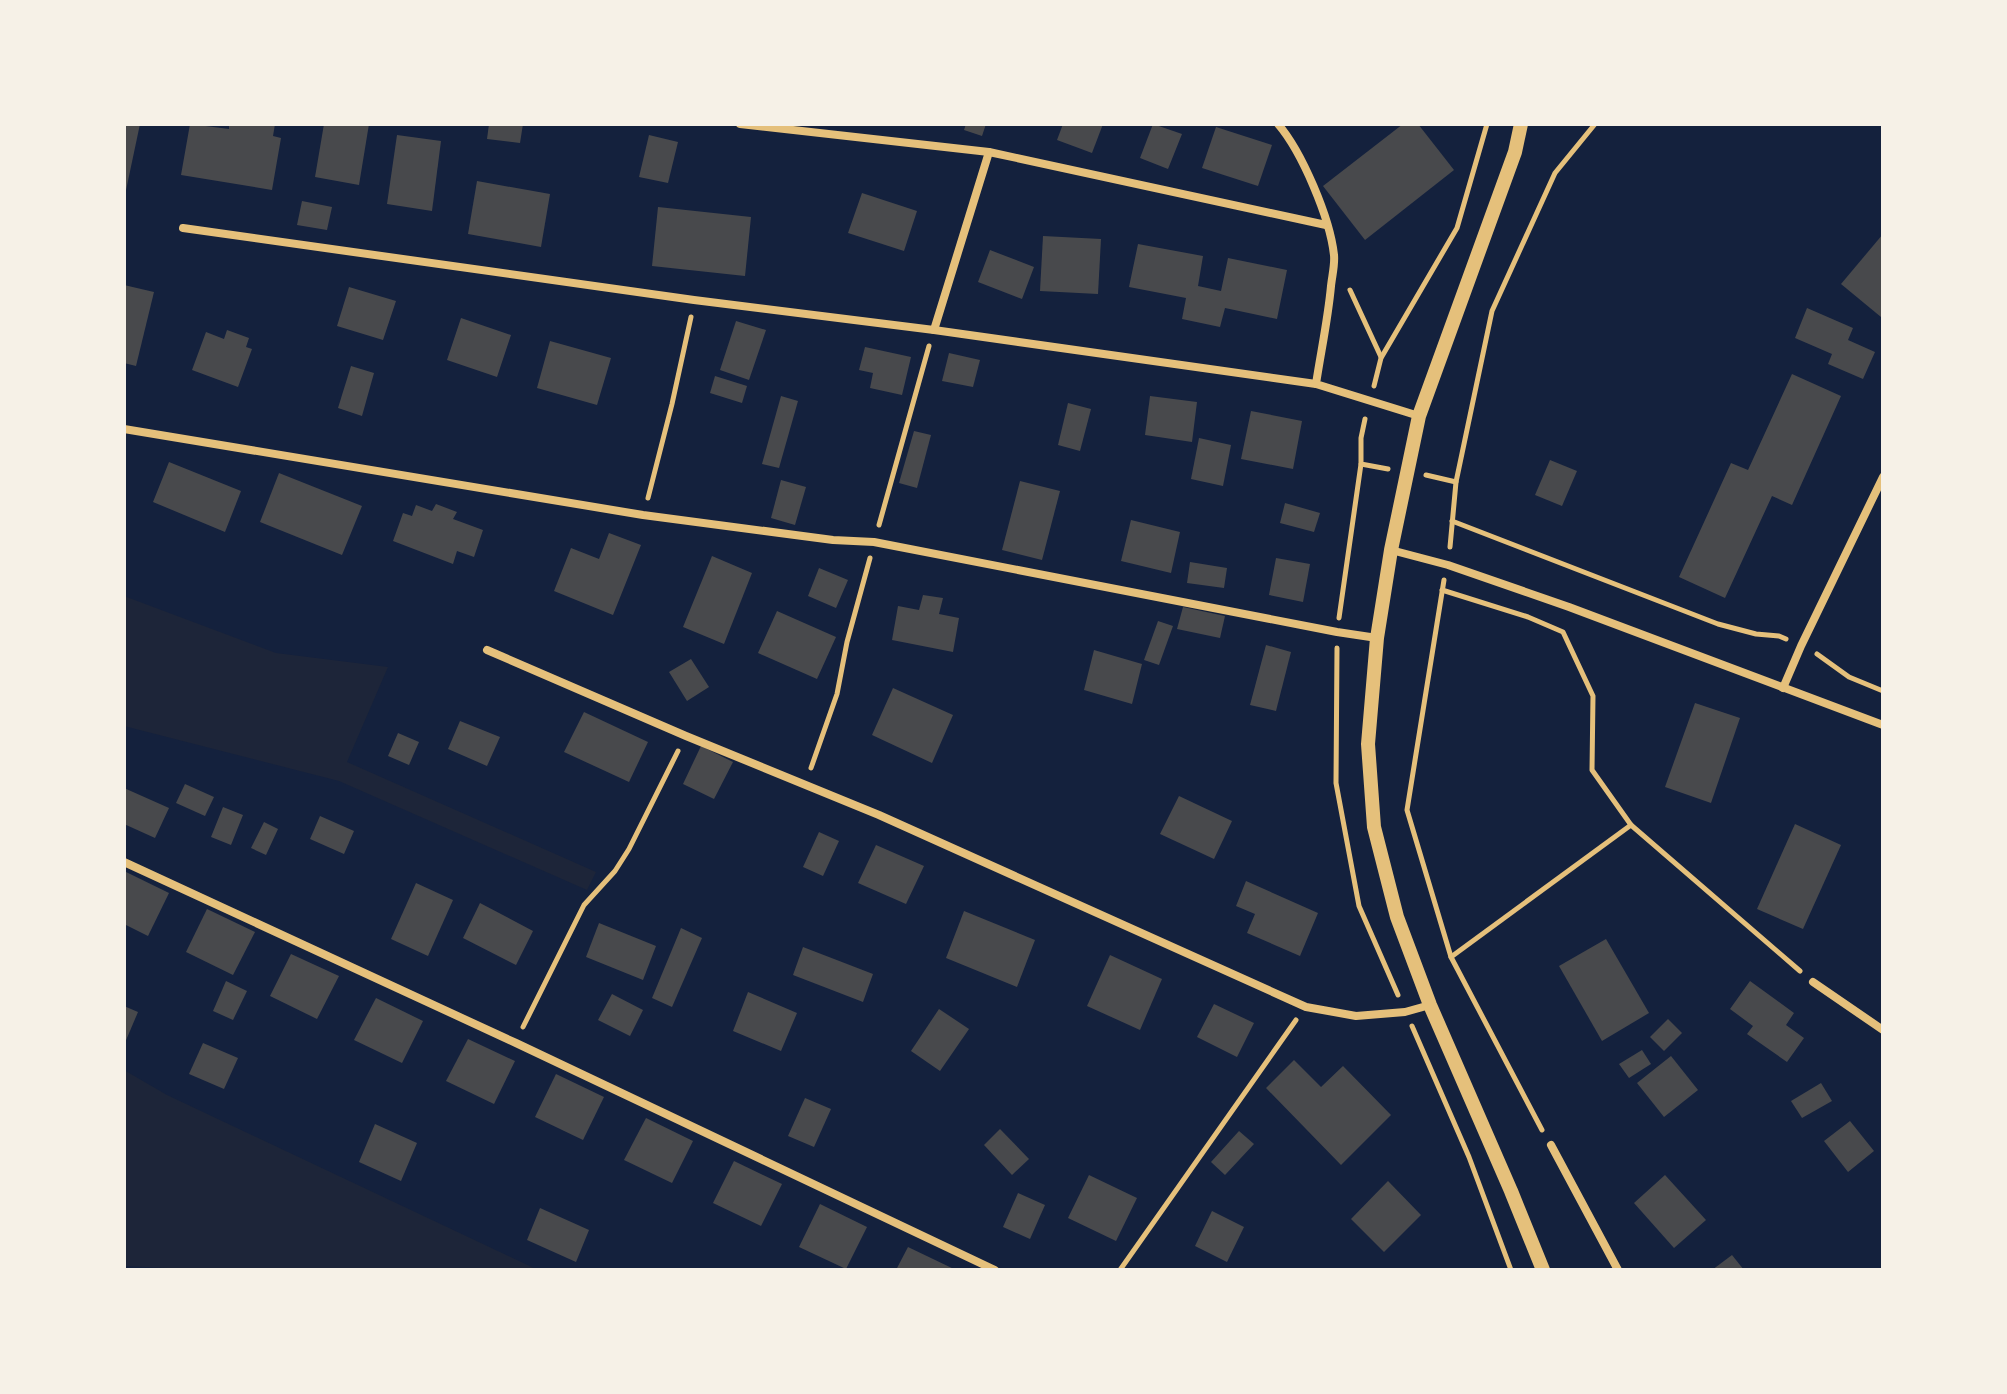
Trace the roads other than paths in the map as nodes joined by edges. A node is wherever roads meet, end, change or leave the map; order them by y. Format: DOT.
graph roads {
  1 [pos="740,124"];
  2 [pos="1278,124"];
  3 [pos="1521,124"];
  4 [pos="989,152"];
  5 [pos="1326,225"];
  6 [pos="183,228"];
  7 [pos="934,330"];
  8 [pos="1316,384"];
  9 [pos="1419,416"];
  10 [pos="124,429"];
  11 [pos="1883,477"];
  12 [pos="1391,550"];
  13 [pos="1377,638"];
  14 [pos="487,650"];
  15 [pos="1783,688"];
  16 [pos="1883,725"];
  17 [pos="124,862"];
  18 [pos="1813,982"];
  19 [pos="1430,1005"];
  20 [pos="1883,1030"];
  21 [pos="1551,1145"];
  22 [pos="995,1270"];
  23 [pos="1543,1270"];
  24 [pos="1618,1270"];
  1 -- 4 [label="street"];
  2 -- 5 [label="street"];
  3 -- 9 [label="street"];
  4 -- 5 [label="street"];
  4 -- 7 [label="street"];
  5 -- 8 [label="street"];
  6 -- 7 [label="street"];
  7 -- 8 [label="street"];
  8 -- 9 [label="street"];
  9 -- 12 [label="street"];
  10 -- 13 [label="street"];
  11 -- 15 [label="street"];
  12 -- 13 [label="street"];
  12 -- 15 [label="street"];
  13 -- 19 [label="street"];
  14 -- 19 [label="street"];
  15 -- 16 [label="street"];
  17 -- 22 [label="street"];
  18 -- 20 [label="street"];
  19 -- 23 [label="street"];
  21 -- 24 [label="street"];
}
